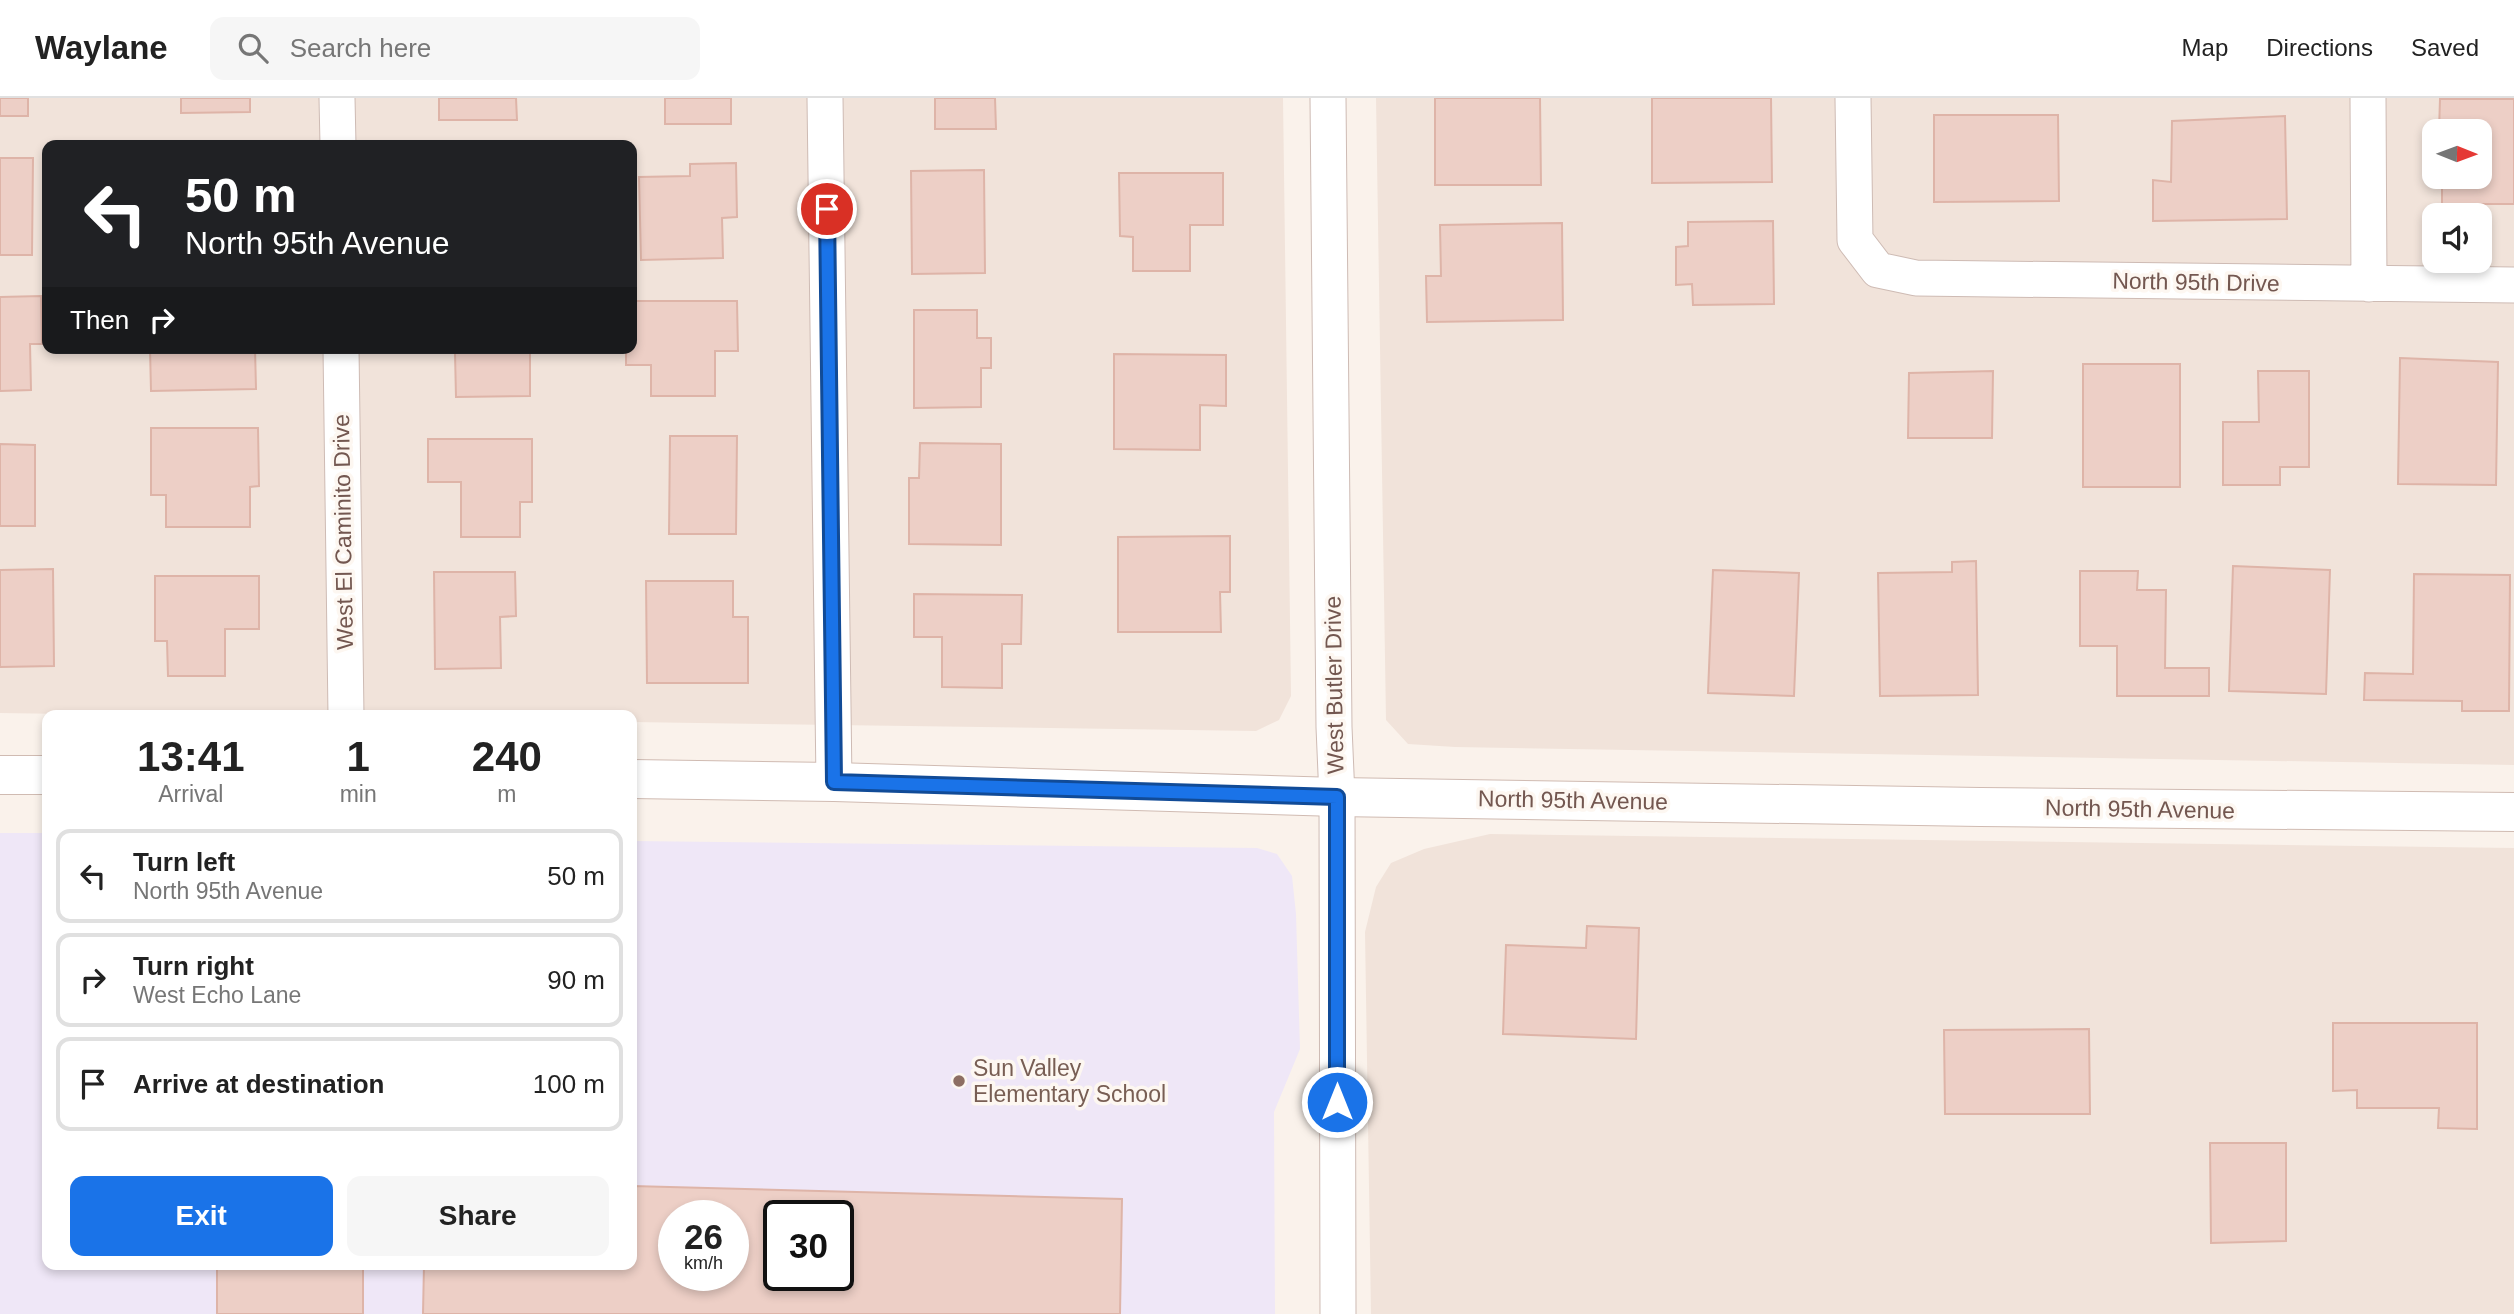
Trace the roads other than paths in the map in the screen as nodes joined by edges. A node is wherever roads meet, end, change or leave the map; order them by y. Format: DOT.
graph roads {
  1 [pos="337,98"];
  2 [pos="825,98"];
  3 [pos="1328,98"];
  4 [pos="1853,98"];
  5 [pos="2368,98"];
  6 [pos="338,140"];
  7 [pos="2369,284"];
  8 [pos="2514,285"];
  9 [pos="341,354"];
  10 [pos="346,710"];
  11 [pos="0,775"];
  12 [pos="42,775"];
  13 [pos="637,779"];
  14 [pos="834,782"];
  15 [pos="1337,797"];
  16 [pos="2514,812"];
  17 [pos="1338,1314"];
  1 -- 6 [label="street"];
  2 -- 14 [label="street"];
  3 -- 15 [label="street, West Butler Drive"];
  4 -- 7 [label="street, North 95th Drive"];
  5 -- 7 [label="street"];
  7 -- 8 [label="street, North 95th Drive"];
  9 -- 10 [label="street, West El Caminito Drive"];
  11 -- 12 [label="street"];
  13 -- 14 [label="street, North 95th Avenue"];
  14 -- 15 [label="street, North 95th Avenue"];
  15 -- 16 [label="street, North 95th Avenue"];
  15 -- 17 [label="street, West Butler Drive"];
}
